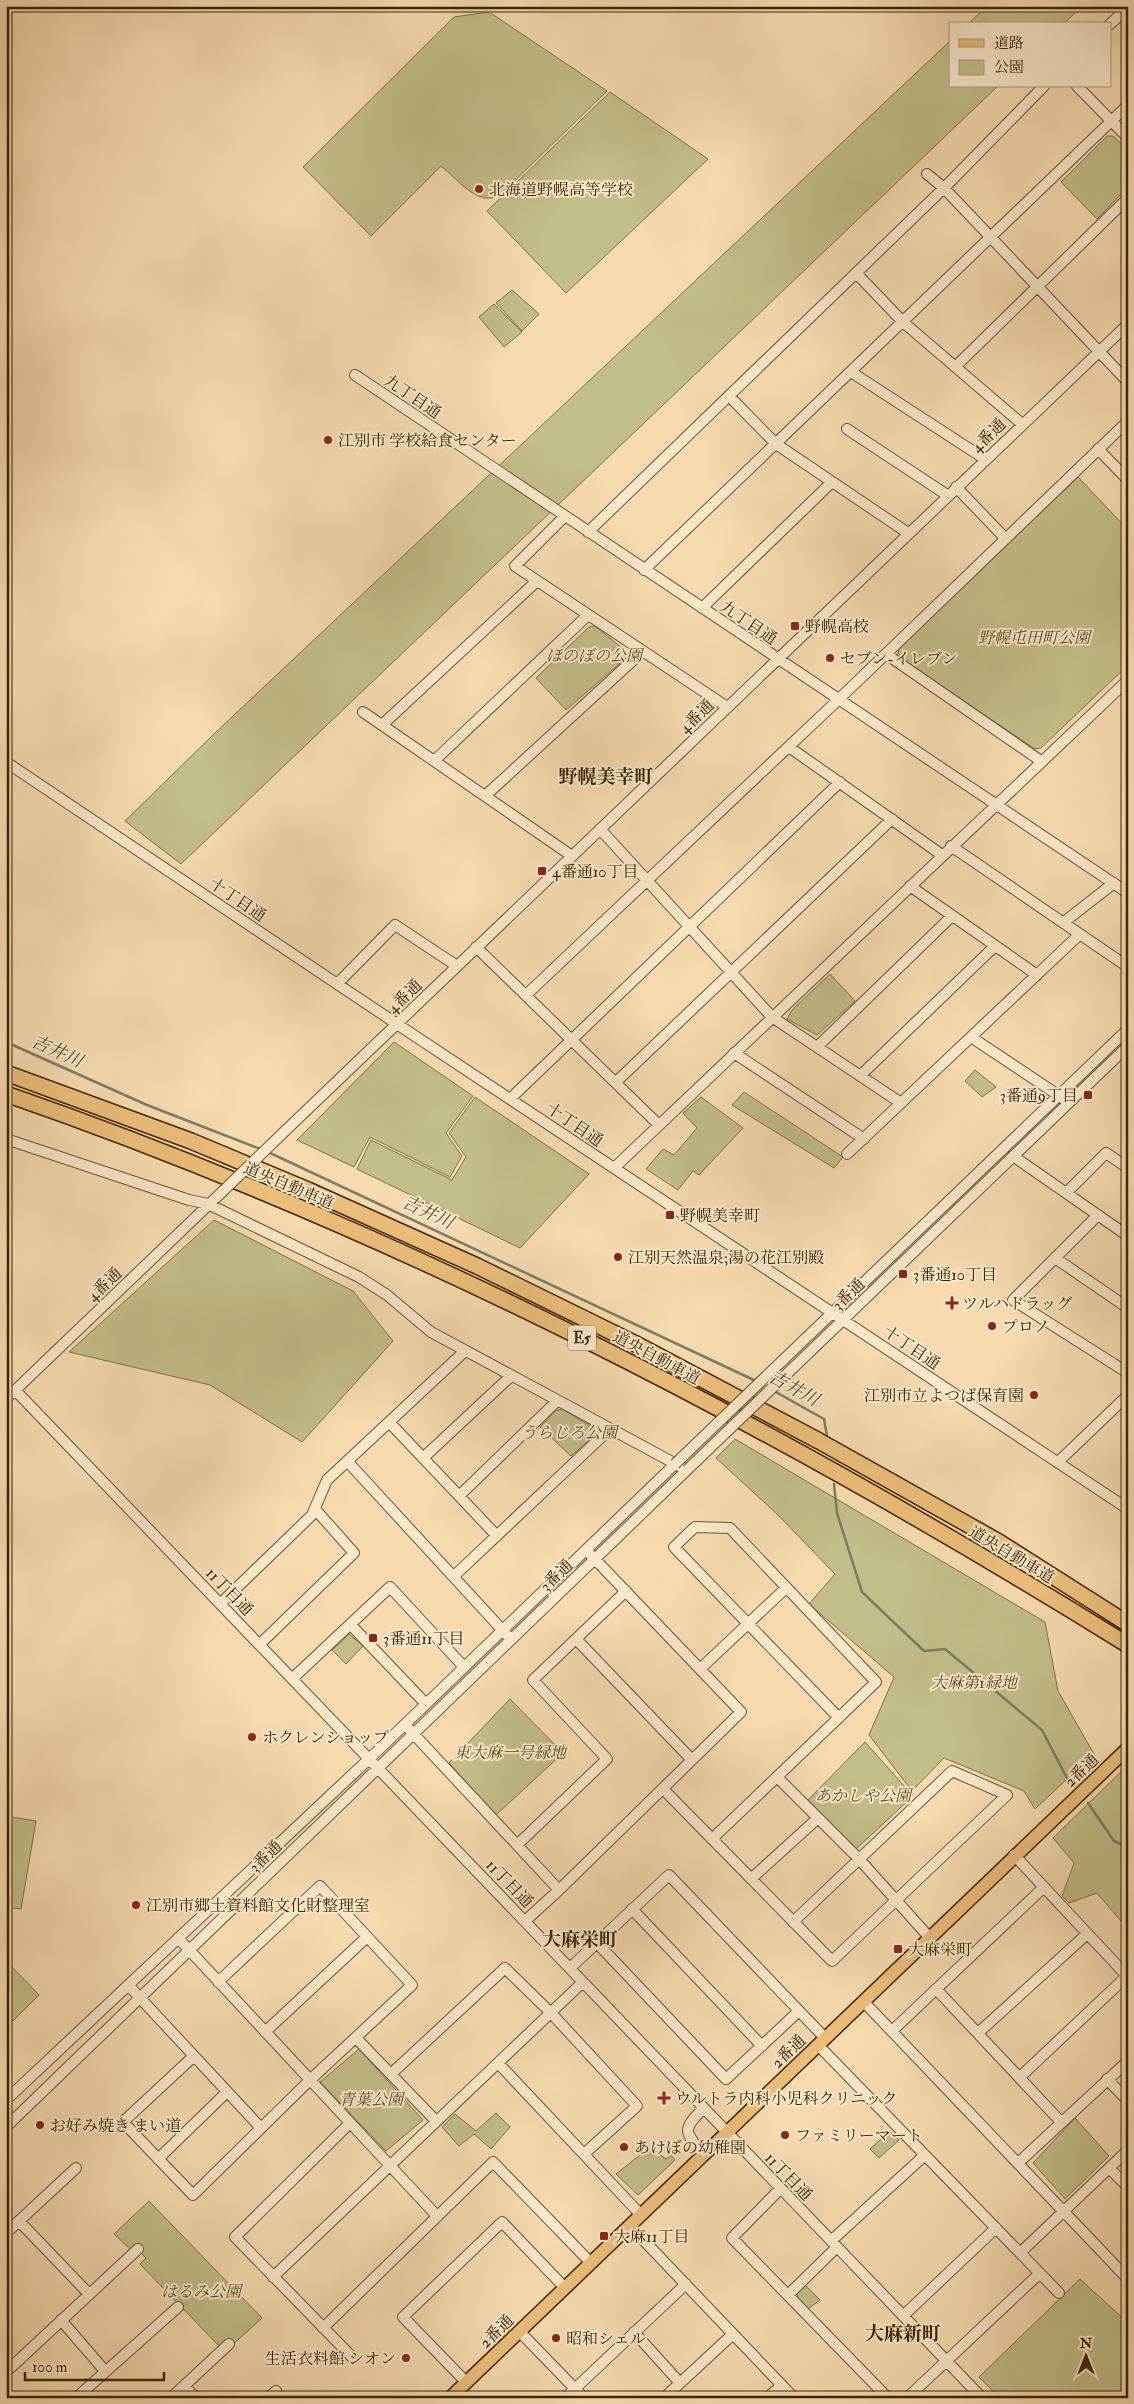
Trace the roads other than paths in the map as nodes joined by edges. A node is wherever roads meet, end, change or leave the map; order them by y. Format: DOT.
graph roads {
  1 [pos="1128,8"];
  2 [pos="1112,22"];
  3 [pos="1042,88"];
  4 [pos="1080,88"];
  5 [pos="1128,105"];
  6 [pos="1111,120"];
  7 [pos="1128,138"];
  8 [pos="927,174"];
  9 [pos="944,188"];
  10 [pos="1128,198"];
  11 [pos="991,238"];
  12 [pos="856,274"];
  13 [pos="1037,286"];
  14 [pos="903,322"];
  15 [pos="1128,324"];
  16 [pos="1098,351"];
  17 [pos="955,367"];
  18 [pos="851,372"];
  19 [pos="355,375"];
  20 [pos="1128,382"];
  21 [pos="729,396"];
  22 [pos="1128,421"];
  23 [pos="1022,424"];
  24 [pos="847,429"];
  25 [pos="776,444"];
  26 [pos="1098,449"];
  27 [pos="985,459"];
  28 [pos="1128,480"];
  29 [pos="832,482"];
  30 [pos="956,487"];
  31 [pos="947,495"];
  32 [pos="565,516"];
  33 [pos="588,532"];
  34 [pos="908,533"];
  35 [pos="1006,539"];
  36 [pos="644,570"];
  37 [pos="537,581"];
  38 [pos="702,608"];
  39 [pos="588,615"];
  40 [pos="643,651"];
  41 [pos="886,654"];
  42 [pos="777,659"];
  43 [pos="1128,680"];
  44 [pos="838,700"];
  45 [pos="727,707"];
  46 [pos="363,712"];
  47 [pos="382,725"];
  48 [pos="789,746"];
  49 [pos="434,761"];
  50 [pos="1041,761"];
  51 [pos="6,762"];
  52 [pos="840,782"];
  53 [pos="484,796"];
  54 [pos="995,804"];
  55 [pos="892,819"];
  56 [pos="600,829"];
  57 [pos="951,846"];
  58 [pos="942,855"];
  59 [pos="572,856"];
  60 [pos="647,880"];
  61 [pos="1114,883"];
  62 [pos="910,886"];
  63 [pos="1128,893"];
  64 [pos="952,916"];
  65 [pos="1064,922"];
  66 [pos="689,926"];
  67 [pos="1080,934"];
  68 [pos="995,946"];
  69 [pos="476,947"];
  70 [pos="457,966"];
  71 [pos="1128,967"];
  72 [pos="731,972"];
  73 [pos="1037,975"];
  74 [pos="337,984"];
  75 [pos="526,995"];
  76 [pos="772,1017"];
  77 [pos="397,1024"];
  78 [pos="1128,1029"];
  79 [pos="972,1037"];
  80 [pos="571,1040"];
  81 [pos="1128,1046"];
  82 [pos="817,1047"];
  83 [pos="734,1053"];
  84 [pos="6,1073"];
  85 [pos="861,1076"];
  86 [pos="616,1082"];
  87 [pos="6,1094"];
  88 [pos="1059,1095"];
  89 [pos="510,1099"];
  90 [pos="1069,1102"];
  91 [pos="6,1104"];
  92 [pos="901,1104"];
  93 [pos="659,1125"];
  94 [pos="6,1139"];
  95 [pos="864,1139"];
  96 [pos="164,1151"];
  97 [pos="847,1154"];
  98 [pos="1013,1156"];
  99 [pos="614,1168"];
  100 [pos="1128,1168"];
  101 [pos="1066,1193"];
  102 [pos="208,1204"];
  103 [pos="1098,1215"];
  104 [pos="1128,1236"];
  105 [pos="1055,1258"];
  106 [pos="1128,1308"];
  107 [pos="833,1314"];
  108 [pos="844,1319"];
  109 [pos="465,1351"];
  110 [pos="1128,1373"];
  111 [pos="511,1376"];
  112 [pos="15,1390"];
  113 [pos="1128,1395"];
  114 [pos="6,1399"];
  115 [pos="557,1401"];
  116 [pos="389,1422"];
  117 [pos="610,1429"];
  118 [pos="423,1458"];
  119 [pos="347,1461"];
  120 [pos="1058,1462"];
  121 [pos="675,1464"];
  122 [pos="687,1470"];
  123 [pos="459,1496"];
  124 [pos="315,1509"];
  125 [pos="1128,1509"];
  126 [pos="496,1536"];
  127 [pos="586,1549"];
  128 [pos="595,1559"];
  129 [pos="454,1576"];
  130 [pos="786,1588"];
  131 [pos="626,1591"];
  132 [pos="221,1603"];
  133 [pos="350,1624"];
  134 [pos="748,1624"];
  135 [pos="1128,1624"];
  136 [pos="503,1630"];
  137 [pos="511,1639"];
  138 [pos="576,1639"];
  139 [pos="260,1644"];
  140 [pos="1128,1645"];
  141 [pos="464,1667"];
  142 [pos="700,1669"];
  143 [pos="293,1678"];
  144 [pos="426,1704"];
  145 [pos="838,1718"];
  146 [pos="405,1724"];
  147 [pos="413,1733"];
  148 [pos="1128,1748"];
  149 [pos="370,1758"];
  150 [pos="692,1760"];
  151 [pos="378,1767"];
  152 [pos="777,1776"];
  153 [pos="663,1788"];
  154 [pos="818,1818"];
  155 [pos="712,1839"];
  156 [pos="517,1845"];
  157 [pos="1014,1856"];
  158 [pos="859,1860"];
  159 [pos="751,1879"];
  160 [pos="1044,1888"];
  161 [pos="559,1890"];
  162 [pos="897,1900"];
  163 [pos="632,1910"];
  164 [pos="525,1921"];
  165 [pos="793,1922"];
  166 [pos="1087,1934"];
  167 [pos="367,1937"];
  168 [pos="929,1937"];
  169 [pos="178,1938"];
  170 [pos="597,1943"];
  171 [pos="188,1950"];
  172 [pos="570,1968"];
  173 [pos="1127,1976"];
  174 [pos="218,1982"];
  175 [pos="583,1982"];
  176 [pos="128,1985"];
  177 [pos="936,1989"];
  178 [pos="140,1998"];
  179 [pos="863,2001"];
  180 [pos="799,2011"];
  181 [pos="551,2013"];
  182 [pos="892,2031"];
  183 [pos="265,2032"];
  184 [pos="978,2033"];
  185 [pos="356,2038"];
  186 [pos="822,2041"];
  187 [pos="762,2046"];
  188 [pos="194,2056"];
  189 [pos="1128,2061"];
  190 [pos="498,2063"];
  191 [pos="391,2074"];
  192 [pos="1020,2077"];
  193 [pos="1107,2079"];
  194 [pos="310,2080"];
  195 [pos="227,2092"];
  196 [pos="6,2100"];
  197 [pos="1128,2101"];
  198 [pos="703,2109"];
  199 [pos="436,2121"];
  200 [pos="1061,2122"];
  201 [pos="350,2123"];
  202 [pos="6,2127"];
  203 [pos="261,2128"];
  204 [pos="726,2133"];
  205 [pos="1128,2150"];
  206 [pos="584,2154"];
  207 [pos="704,2154"];
  208 [pos="925,2155"];
  209 [pos="158,2159"];
  210 [pos="1018,2163"];
  211 [pos="389,2165"];
  212 [pos="76,2168"];
  213 [pos="1109,2168"];
  214 [pos="1128,2187"];
  215 [pos="780,2189"];
  216 [pos="1063,2211"];
  217 [pos="641,2215"];
  218 [pos="437,2216"];
  219 [pos="19,2222"];
  220 [pos="630,2226"];
  221 [pos="996,2228"];
  222 [pos="6,2233"];
  223 [pos="834,2244"];
  224 [pos="138,2249"];
  225 [pos="1020,2253"];
  226 [pos="591,2263"];
  227 [pos="1040,2273"];
  228 [pos="273,2277"];
  229 [pos="1128,2279"];
  230 [pos="686,2284"];
  231 [pos="565,2288"];
  232 [pos="1059,2293"];
  233 [pos="89,2294"];
  234 [pos="788,2295"];
  235 [pos="178,2307"];
  236 [pos="903,2316"];
  237 [pos="61,2320"];
  238 [pos="323,2328"];
  239 [pos="519,2331"];
  240 [pos="634,2332"];
  241 [pos="733,2334"];
  242 [pos="229,2344"];
  243 [pos="353,2358"];
  244 [pos="947,2361"];
  245 [pos="106,2371"];
  246 [pos="6,2372"];
  247 [pos="466,2382"];
  248 [pos="680,2383"];
  249 [pos="782,2385"];
  250 [pos="184,2386"];
  251 [pos="575,2388"];
  252 [pos="76,2398"];
  253 [pos="171,2398"];
  254 [pos="196,2398"];
  255 [pos="450,2398"];
  256 [pos="565,2398"];
  257 [pos="584,2398"];
  258 [pos="664,2398"];
  259 [pos="767,2398"];
  260 [pos="794,2398"];
  261 [pos="888,2398"];
  262 [pos="907,2398"];
  263 [pos="982,2398"];
  1 -- 2 [label="street"];
  3 -- 9 [label="street"];
  4 -- 6 [label="street"];
  5 -- 6 [label="street"];
  6 -- 7 [label="street"];
  6 -- 11 [label="street"];
  8 -- 9 [label="street"];
  9 -- 11 [label="street"];
  9 -- 12 [label="street"];
  10 -- 13 [label="street"];
  11 -- 13 [label="street"];
  11 -- 14 [label="street"];
  12 -- 14 [label="street"];
  12 -- 21 [label="street"];
  13 -- 16 [label="street"];
  13 -- 17 [label="street"];
  14 -- 17 [label="street"];
  14 -- 18 [label="street"];
  15 -- 16 [label="street, 4番通"];
  16 -- 20 [label="street"];
  16 -- 23 [label="street, 4番通"];
  17 -- 23 [label="street"];
  18 -- 25 [label="street"];
  18 -- 27 [label="street"];
  19 -- 32 [label="street, 九丁目通"];
  21 -- 25 [label="street"];
  21 -- 33 [label="street"];
  22 -- 26 [label="street"];
  23 -- 27 [label="street, 4番通"];
  24 -- 31 [label="street"];
  25 -- 29 [label="street"];
  25 -- 36 [label="street"];
  26 -- 28 [label="street"];
  26 -- 35 [label="street"];
  27 -- 30 [label="street, 4番通"];
  29 -- 34 [label="street"];
  29 -- 38 [label="street"];
  30 -- 31 [label="street, 4番通"];
  30 -- 35 [label="street"];
  31 -- 34 [label="street, 4番通"];
  32 -- 33 [label="street, 九丁目通"];
  32 -- 37 [label="street"];
  33 -- 36 [label="street, 九丁目通"];
  34 -- 42 [label="street, 4番通"];
  35 -- 41 [label="street"];
  36 -- 38 [label="street, 九丁目通"];
  37 -- 39 [label="street"];
  37 -- 47 [label="street"];
  38 -- 42 [label="street, 九丁目通"];
  39 -- 40 [label="street"];
  39 -- 49 [label="street"];
  40 -- 45 [label="street"];
  40 -- 53 [label="street"];
  41 -- 44 [label="street"];
  41 -- 50 [label="street"];
  42 -- 44 [label="street, 九丁目通"];
  42 -- 45 [label="street, 4番通"];
  43 -- 50 [label="street"];
  44 -- 48 [label="street"];
  44 -- 54 [label="street, 九丁目通"];
  45 -- 56 [label="street, 4番通"];
  46 -- 47 [label="street"];
  47 -- 49 [label="street"];
  48 -- 52 [label="street"];
  48 -- 60 [label="street"];
  49 -- 53 [label="street"];
  50 -- 54 [label="street"];
  51 -- 74 [label="street, 十丁目通"];
  52 -- 55 [label="street"];
  52 -- 66 [label="street"];
  53 -- 59 [label="street"];
  54 -- 57 [label="street"];
  54 -- 61 [label="street, 九丁目通"];
  55 -- 58 [label="street"];
  55 -- 72 [label="street"];
  56 -- 59 [label="street, 4番通"];
  56 -- 60 [label="street"];
  57 -- 58 [label="street"];
  57 -- 65 [label="street"];
  58 -- 62 [label="street"];
  59 -- 69 [label="street, 4番通"];
  60 -- 66 [label="street"];
  60 -- 75 [label="street"];
  61 -- 63 [label="street, 九丁目通"];
  61 -- 65 [label="street"];
  62 -- 64 [label="street"];
  62 -- 76 [label="street"];
  64 -- 68 [label="street"];
  64 -- 82 [label="street"];
  65 -- 67 [label="street"];
  66 -- 72 [label="street"];
  66 -- 80 [label="street"];
  67 -- 71 [label="street"];
  67 -- 73 [label="street"];
  68 -- 73 [label="street"];
  68 -- 85 [label="street"];
  69 -- 70 [label="street, 4番通"];
  69 -- 75 [label="street"];
  70 -- 74 [label="street"];
  70 -- 77 [label="street, 4番通"];
  72 -- 76 [label="street"];
  72 -- 86 [label="street"];
  73 -- 79 [label="street"];
  74 -- 77 [label="street, 十丁目通"];
  75 -- 80 [label="street"];
  76 -- 82 [label="street"];
  76 -- 83 [label="street"];
  77 -- 89 [label="street, 十丁目通"];
  77 -- 102 [label="street, 4番通, bridge"];
  78 -- 88 [label="street, 3番通"];
  79 -- 88 [label="street"];
  79 -- 92 [label="street"];
  80 -- 86 [label="street"];
  80 -- 89 [label="street"];
  81 -- 90 [label="street, 3番通"];
  82 -- 85 [label="street"];
  83 -- 93 [label="street"];
  83 -- 95 [label="street"];
  84 -- 135 [label="highway, 道央自動車道 / E5"];
  85 -- 92 [label="street"];
  86 -- 93 [label="street"];
  87 -- 96 [label="highway, 道央自動車道 / E5"];
  88 -- 90 [label="street"];
  88 -- 107 [label="street, 3番通"];
  89 -- 99 [label="street, 十丁目通"];
  90 -- 98 [label="street, 3番通"];
  91 -- 96 [label="highway"];
  92 -- 95 [label="street"];
  93 -- 99 [label="street"];
  94 -- 102 [label="street"];
  95 -- 97 [label="street"];
  96 -- 140 [label="highway, 道央自動車道 / E5"];
  98 -- 101 [label="street"];
  98 -- 108 [label="street, 3番通"];
  99 -- 107 [label="street, 十丁目通"];
  100 -- 101 [label="street"];
  101 -- 103 [label="street"];
  102 -- 109 [label="street"];
  102 -- 112 [label="street, 4番通"];
  103 -- 104 [label="street"];
  103 -- 105 [label="street"];
  105 -- 106 [label="street"];
  105 -- 110 [label="street"];
  107 -- 108 [label="street, 十丁目通"];
  107 -- 121 [label="street, 3番通, bridge"];
  108 -- 120 [label="street, 十丁目通"];
  108 -- 122 [label="street, 3番通, bridge"];
  109 -- 111 [label="street"];
  109 -- 116 [label="street"];
  111 -- 115 [label="street"];
  111 -- 118 [label="street"];
  112 -- 114 [label="street, 4番通"];
  112 -- 132 [label="street, 11丁目通"];
  113 -- 120 [label="street"];
  115 -- 117 [label="street"];
  115 -- 123 [label="street"];
  116 -- 118 [label="street"];
  116 -- 119 [label="street"];
  117 -- 121 [label="street"];
  117 -- 126 [label="street"];
  118 -- 123 [label="street"];
  119 -- 124 [label="street"];
  119 -- 129 [label="street"];
  120 -- 125 [label="street, 十丁目通"];
  121 -- 122 [label="street"];
  121 -- 127 [label="street, 3番通"];
  122 -- 128 [label="street, 3番通"];
  123 -- 126 [label="street"];
  124 -- 132 [label="street"];
  124 -- 139 [label="street"];
  126 -- 129 [label="street"];
  127 -- 128 [label="street"];
  127 -- 136 [label="street, 3番通"];
  128 -- 131 [label="street"];
  128 -- 137 [label="street, 3番通"];
  129 -- 136 [label="street"];
  130 -- 134 [label="street"];
  130 -- 134 [label="street"];
  130 -- 145 [label="street"];
  131 -- 138 [label="street"];
  131 -- 142 [label="street"];
  132 -- 139 [label="street, 11丁目通"];
  133 -- 141 [label="street"];
  133 -- 143 [label="street"];
  133 -- 144 [label="street"];
  134 -- 142 [label="street"];
  134 -- 145 [label="street"];
  136 -- 137 [label="street"];
  136 -- 141 [label="street, 3番通"];
  137 -- 147 [label="street, 3番通"];
  138 -- 150 [label="street"];
  138 -- 156 [label="street"];
  139 -- 143 [label="street, 11丁目通"];
  141 -- 144 [label="street, 3番通"];
  142 -- 150 [label="street"];
  143 -- 149 [label="street, 11丁目通"];
  144 -- 146 [label="street, 3番通"];
  145 -- 152 [label="street"];
  146 -- 147 [label="street"];
  146 -- 149 [label="street, 3番通"];
  147 -- 151 [label="street, 3番通"];
  147 -- 156 [label="street"];
  148 -- 157 [label="main road, 2番通"];
  149 -- 151 [label="street, 11丁目通"];
  149 -- 169 [label="street, 3番通"];
  150 -- 153 [label="street"];
  151 -- 164 [label="street, 11丁目通"];
  151 -- 171 [label="street, 3番通"];
  152 -- 154 [label="street"];
  152 -- 155 [label="street"];
  153 -- 155 [label="street"];
  153 -- 161 [label="street"];
  154 -- 158 [label="street"];
  154 -- 159 [label="street"];
  155 -- 159 [label="street"];
  156 -- 161 [label="street"];
  157 -- 160 [label="street"];
  157 -- 168 [label="main road, 2番通"];
  158 -- 162 [label="street"];
  158 -- 162 [label="street"];
  158 -- 165 [label="street"];
  159 -- 165 [label="street"];
  160 -- 166 [label="street"];
  160 -- 177 [label="street"];
  161 -- 164 [label="street"];
  162 -- 165 [label="street"];
  162 -- 168 [label="street"];
  163 -- 170 [label="street"];
  163 -- 180 [label="street"];
  163 -- 187 [label="street"];
  164 -- 172 [label="street, 11丁目通"];
  166 -- 173 [label="street"];
  166 -- 184 [label="street"];
  167 -- 174 [label="street"];
  167 -- 183 [label="street"];
  167 -- 185 [label="street"];
  168 -- 179 [label="main road, 2番通"];
  169 -- 171 [label="street"];
  169 -- 176 [label="street, 3番通"];
  170 -- 172 [label="street"];
  170 -- 187 [label="street"];
  171 -- 174 [label="street"];
  171 -- 178 [label="street, 3番通"];
  172 -- 175 [label="street, 11丁目通"];
  173 -- 192 [label="street"];
  174 -- 183 [label="street"];
  175 -- 181 [label="street"];
  175 -- 198 [label="street, 11丁目通"];
  176 -- 178 [label="street"];
  176 -- 196 [label="street, 3番通"];
  177 -- 182 [label="street"];
  177 -- 184 [label="street"];
  178 -- 188 [label="street"];
  178 -- 202 [label="street, 3番通"];
  179 -- 182 [label="street"];
  179 -- 186 [label="main road, 2番通"];
  180 -- 186 [label="street"];
  180 -- 187 [label="street"];
  181 -- 190 [label="street"];
  181 -- 191 [label="street"];
  181 -- 206 [label="street"];
  182 -- 210 [label="street"];
  183 -- 194 [label="street"];
  184 -- 192 [label="street"];
  185 -- 191 [label="street"];
  185 -- 194 [label="street"];
  186 -- 204 [label="main road, 2番通"];
  186 -- 208 [label="street"];
  188 -- 195 [label="street"];
  188 -- 209 [label="street"];
  189 -- 193 [label="street"];
  190 -- 199 [label="street"];
  190 -- 206 [label="street"];
  191 -- 199 [label="street"];
  192 -- 200 [label="street"];
  193 -- 197 [label="street"];
  193 -- 200 [label="street"];
  194 -- 201 [label="street"];
  194 -- 203 [label="street"];
  195 -- 203 [label="street"];
  195 -- 209 [label="street"];
  198 -- 204 [label="street, 11丁目通"];
  198 -- 207 [label="street"];
  199 -- 211 [label="street"];
  200 -- 210 [label="street"];
  201 -- 211 [label="street"];
  201 -- 228 [label="street"];
  203 -- 209 [label="street"];
  204 -- 207 [label="main road, 2番通"];
  204 -- 215 [label="street, 11丁目通"];
  205 -- 213 [label="street"];
  206 -- 217 [label="street"];
  207 -- 217 [label="main road, 2番通"];
  208 -- 221 [label="street"];
  208 -- 223 [label="street"];
  210 -- 216 [label="street"];
  211 -- 218 [label="street"];
  211 -- 228 [label="street"];
  212 -- 219 [label="street"];
  213 -- 214 [label="street"];
  213 -- 216 [label="street"];
  215 -- 223 [label="street, 11丁目通"];
  215 -- 234 [label="street"];
  216 -- 225 [label="street"];
  216 -- 229 [label="street"];
  217 -- 220 [label="main road, 2番通"];
  218 -- 226 [label="street"];
  218 -- 238 [label="street"];
  219 -- 222 [label="street"];
  219 -- 233 [label="street"];
  220 -- 226 [label="main road, 2番通"];
  220 -- 230 [label="street"];
  221 -- 225 [label="street"];
  221 -- 236 [label="street"];
  223 -- 234 [label="street"];
  223 -- 236 [label="street, 11丁目通"];
  224 -- 233 [label="street"];
  225 -- 227 [label="street"];
  226 -- 231 [label="main road, 2番通"];
  227 -- 232 [label="street"];
  227 -- 244 [label="street"];
  228 -- 238 [label="street"];
  230 -- 240 [label="street"];
  230 -- 241 [label="street"];
  231 -- 239 [label="main road, 2番通"];
  231 -- 247 [label="street"];
  233 -- 237 [label="street"];
  234 -- 261 [label="street"];
  235 -- 245 [label="street"];
  236 -- 244 [label="street, 11丁目通"];
  237 -- 245 [label="street"];
  237 -- 246 [label="street"];
  238 -- 243 [label="street"];
  239 -- 247 [label="main road, 2番通"];
  239 -- 251 [label="street"];
  240 -- 248 [label="street"];
  240 -- 251 [label="street"];
  241 -- 248 [label="street"];
  241 -- 249 [label="street"];
  242 -- 250 [label="street"];
  244 -- 262 [label="street"];
  244 -- 263 [label="street, 11丁目通"];
  245 -- 252 [label="street"];
  247 -- 255 [label="main road, 2番通"];
  248 -- 258 [label="street"];
  249 -- 259 [label="street"];
  249 -- 260 [label="street"];
  250 -- 253 [label="street"];
  250 -- 254 [label="street"];
  251 -- 256 [label="street"];
  251 -- 257 [label="street"];
}
